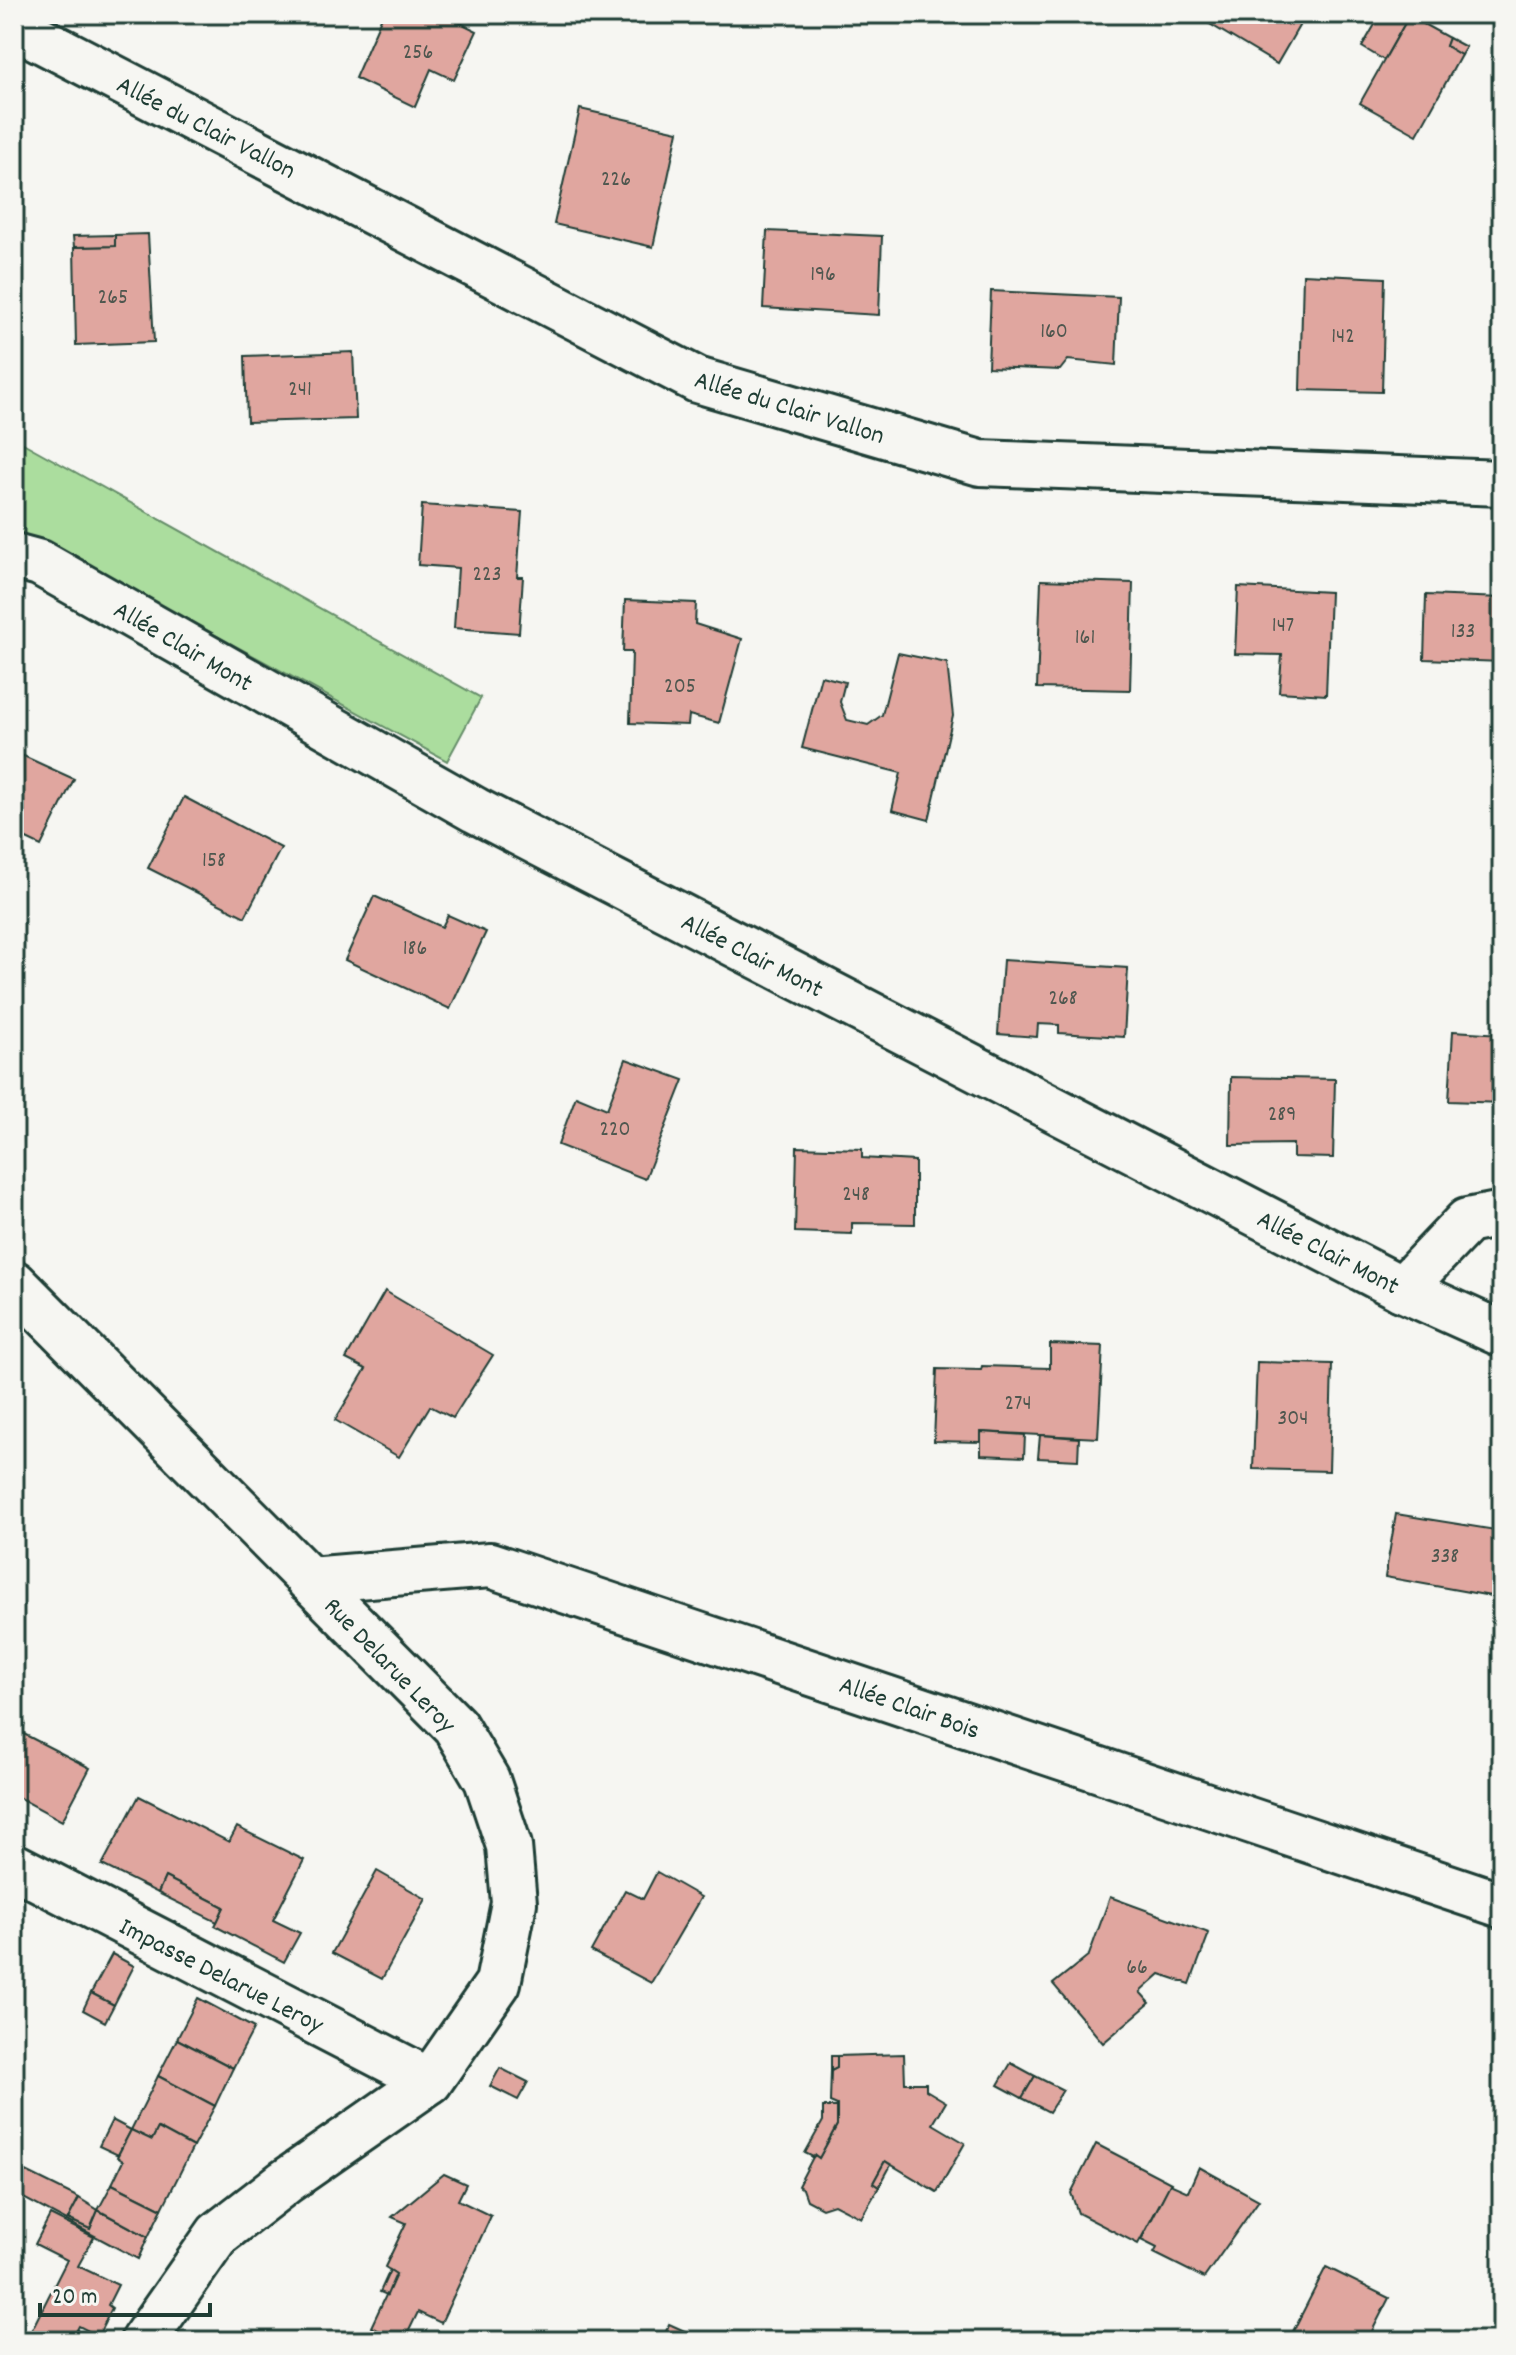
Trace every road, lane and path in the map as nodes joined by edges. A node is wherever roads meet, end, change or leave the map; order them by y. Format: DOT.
graph roads {
  1 [pos="14,26"];
  2 [pos="1502,483"];
  3 [pos="14,556"];
  4 [pos="1502,1214"];
  5 [pos="14,1283"];
  6 [pos="1402,1289"];
  7 [pos="1502,1334"];
  8 [pos="309,1580"];
  9 [pos="14,1866"];
  10 [pos="1502,1905"];
  11 [pos="430,2081"];
  12 [pos="143,2341"];
  1 -- 2 [label="street, Allée du Clair Vallon"];
  3 -- 6 [label="street, Allée Clair Mont"];
  4 -- 6 [label="street"];
  5 -- 8 [label="street, Rue Delarue Leroy"];
  6 -- 7 [label="street, Allée Clair Mont"];
  8 -- 10 [label="street, Allée Clair Bois"];
  8 -- 11 [label="street, Rue Delarue Leroy"];
  9 -- 11 [label="street, Impasse Delarue Leroy"];
  11 -- 12 [label="street, Rue Delarue Leroy"];
}
